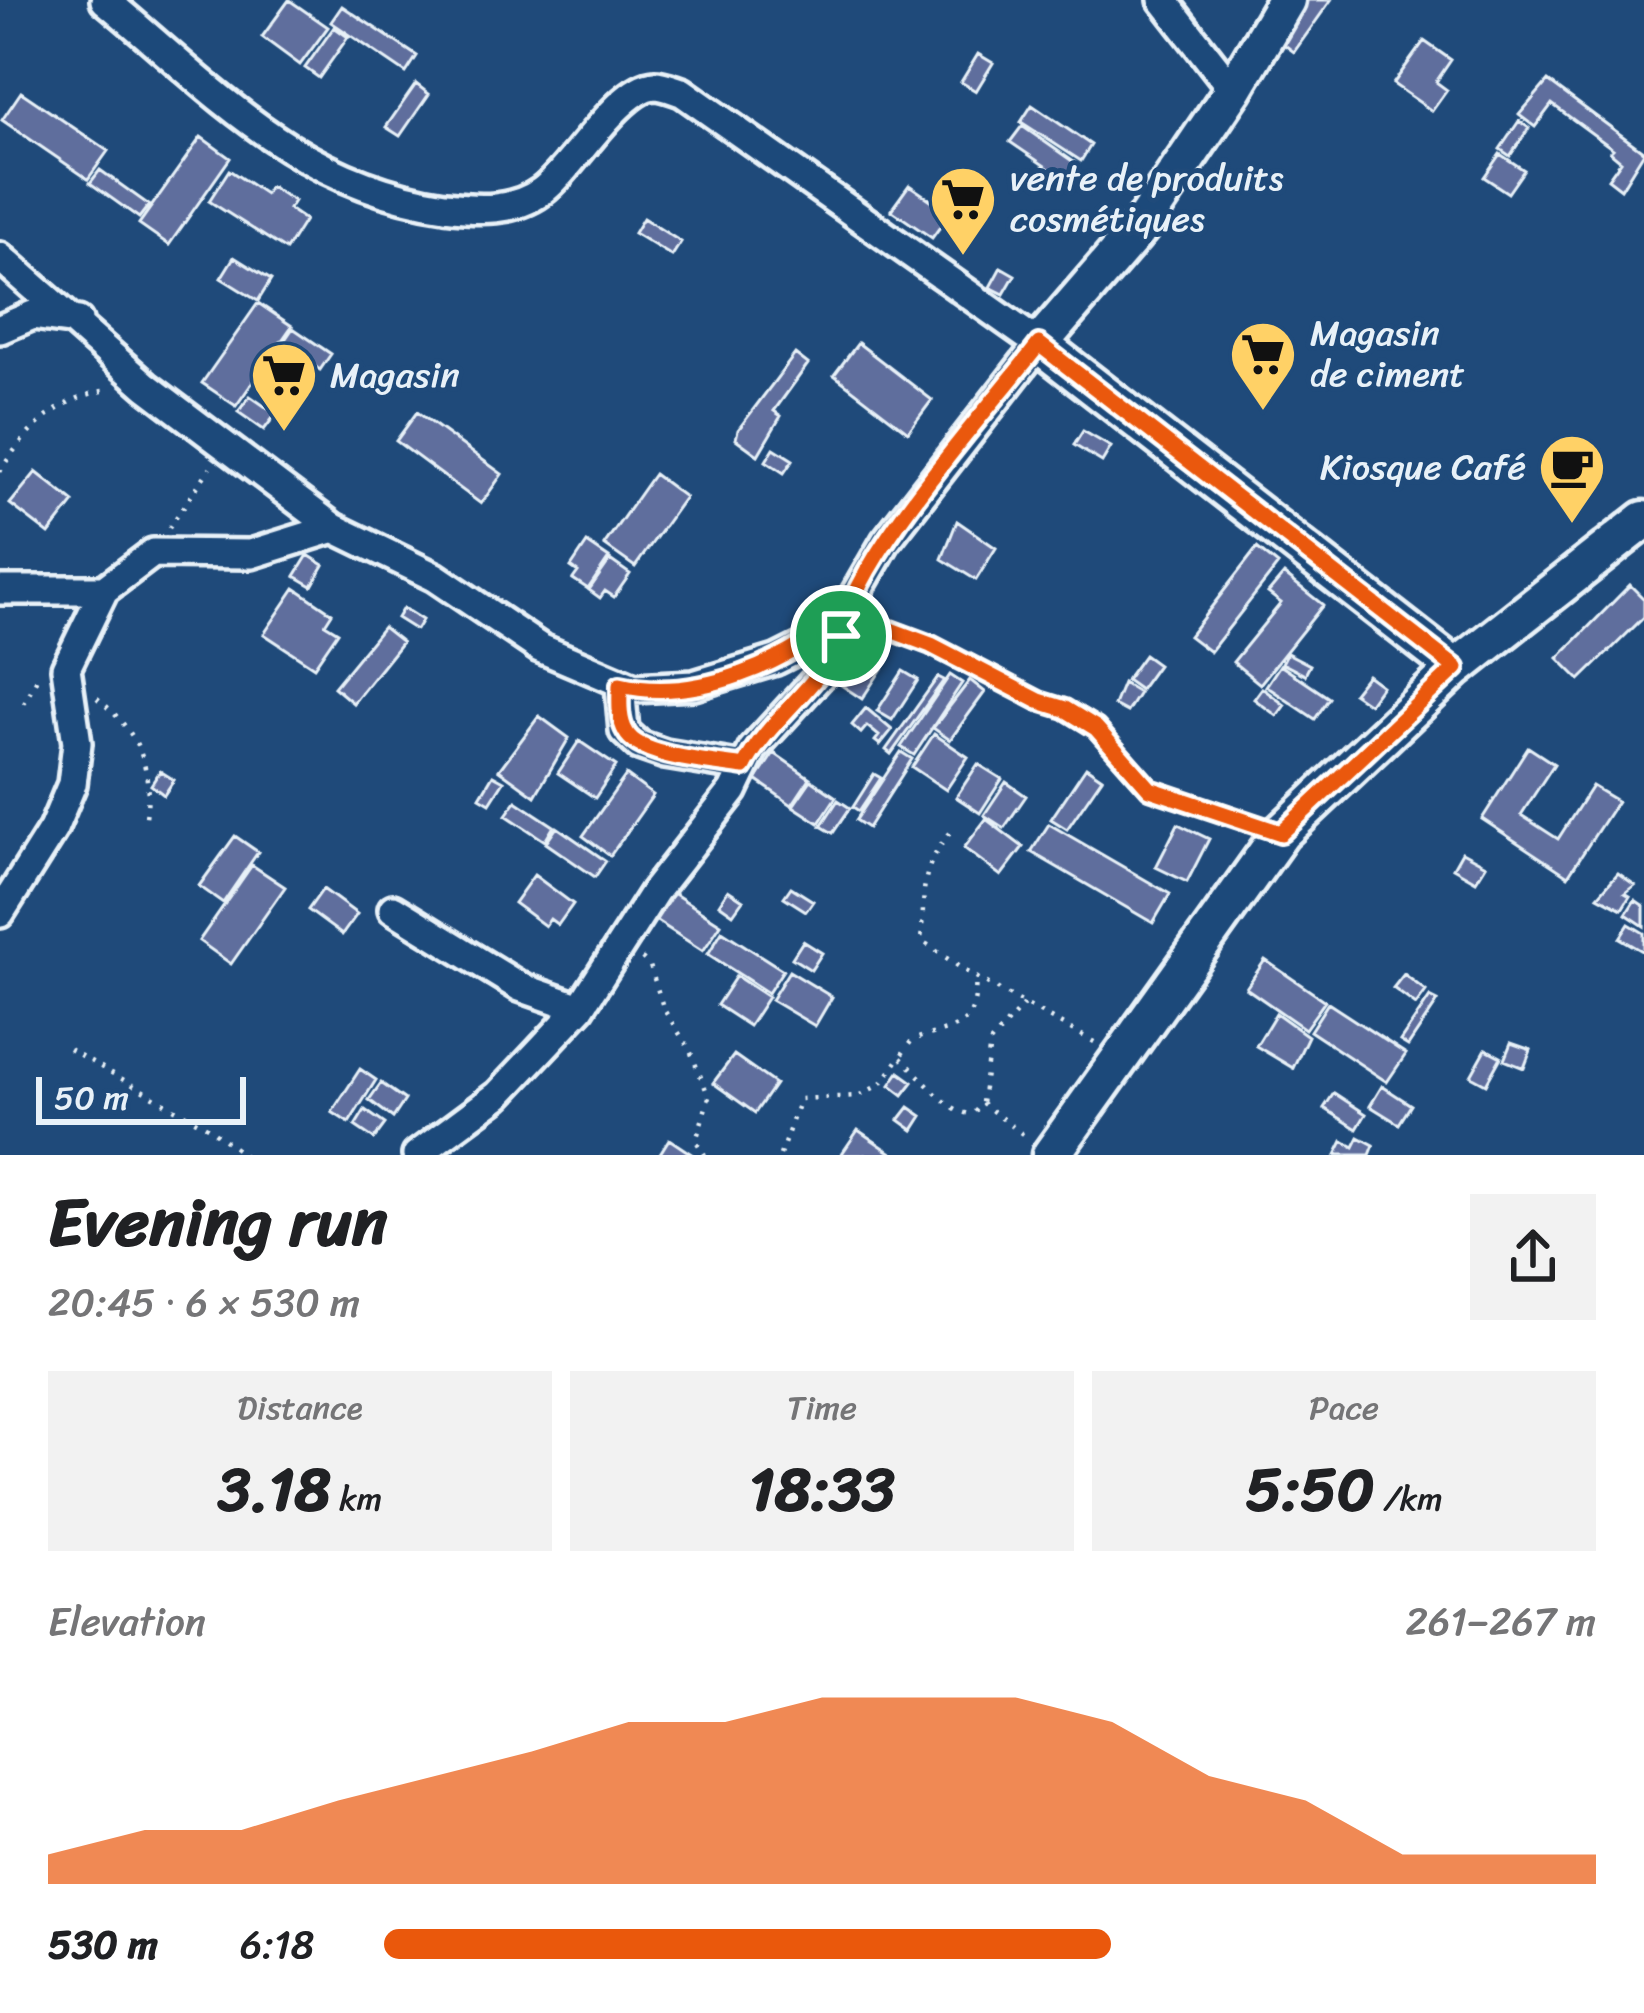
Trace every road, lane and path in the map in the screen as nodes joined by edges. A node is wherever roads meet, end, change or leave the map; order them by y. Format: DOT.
graph roads {
  1 [pos="105,0"];
  2 [pos="1163,0"];
  3 [pos="1286,0"];
  4 [pos="1233,90"];
  5 [pos="0,256"];
  6 [pos="78,321"];
  7 [pos="0,329"];
  8 [pos="1039,344"];
  9 [pos="146,386"];
  10 [pos="225,447"];
  11 [pos="0,472"];
  12 [pos="1644,520"];
  13 [pos="334,528"];
  14 [pos="152,553"];
  15 [pos="0,590"];
  16 [pos="104,590"];
  17 [pos="845,613"];
  18 [pos="776,660"];
  19 [pos="1456,668"];
  20 [pos="620,685"];
  21 [pos="807,692"];
  22 [pos="744,767"];
  23 [pos="950,833"];
  24 [pos="1281,833"];
  25 [pos="393,909"];
  26 [pos="0,913"];
  27 [pos="622,946"];
  28 [pos="975,977"];
  29 [pos="1024,1004"];
  30 [pos="580,1008"];
  31 [pos="69,1049"];
  32 [pos="1123,1055"];
  33 [pos="901,1058"];
  34 [pos="982,1103"];
  35 [pos="1039,1146"];
  36 [pos="244,1155"];
  37 [pos="417,1155"];
  38 [pos="705,1155"];
  39 [pos="780,1155"];
  1 -- 8 [label="street"];
  2 -- 4 [label="street"];
  3 -- 4 [label="street"];
  4 -- 8 [label="street"];
  5 -- 6 [label="street"];
  6 -- 7 [label="street"];
  6 -- 9 [label="street"];
  8 -- 17 [label="street"];
  8 -- 19 [label="street"];
  9 -- 10 [label="street"];
  9 -- 11 [label="path"];
  10 -- 13 [label="street"];
  10 -- 14 [label="path"];
  12 -- 19 [label="street"];
  13 -- 14 [label="street"];
  13 -- 20 [label="street"];
  14 -- 16 [label="street"];
  15 -- 16 [label="street"];
  16 -- 26 [label="street"];
  17 -- 18 [label="street"];
  17 -- 21 [label="street"];
  17 -- 24 [label="path"];
  18 -- 20 [label="street"];
  18 -- 21 [label="street"];
  19 -- 24 [label="street"];
  20 -- 22 [label="street"];
  21 -- 22 [label="street"];
  22 -- 27 [label="street"];
  23 -- 28 [label="path"];
  24 -- 32 [label="street"];
  25 -- 30 [label="street"];
  27 -- 30 [label="street"];
  27 -- 38 [label="path"];
  28 -- 29 [label="path"];
  28 -- 33 [label="path"];
  29 -- 32 [label="path"];
  29 -- 34 [label="path"];
  30 -- 37 [label="street"];
  31 -- 36 [label="path"];
  32 -- 35 [label="street"];
  33 -- 34 [label="path"];
  33 -- 39 [label="path"];
  34 -- 35 [label="path"];
}
